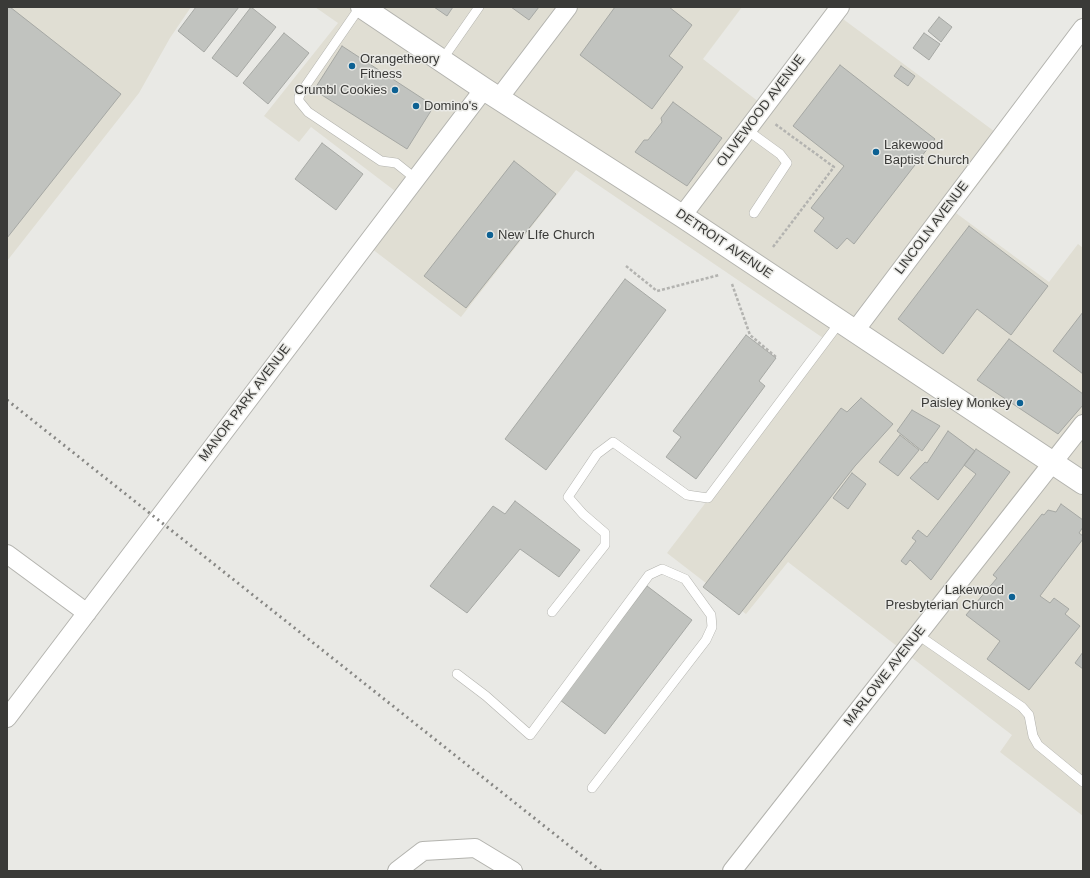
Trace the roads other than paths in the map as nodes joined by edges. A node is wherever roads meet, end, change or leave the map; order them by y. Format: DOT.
graph roads {
  1 [pos="361,7"];
  2 [pos="480,7"];
  3 [pos="568,7"];
  4 [pos="840,7"];
  5 [pos="1083,28"];
  6 [pos="442,60"];
  7 [pos="491,94"];
  8 [pos="747,130"];
  9 [pos="416,179"];
  10 [pos="754,213"];
  11 [pos="682,216"];
  12 [pos="847,327"];
  13 [pos="1083,424"];
  14 [pos="1052,463"];
  15 [pos="1083,483"];
  16 [pos="7,554"];
  17 [pos="87,612"];
  18 [pos="552,612"];
  19 [pos="918,635"];
  20 [pos="457,674"];
  21 [pos="7,718"];
  22 [pos="1083,782"];
  23 [pos="592,788"];
  24 [pos="397,871"];
  25 [pos="513,871"];
  26 [pos="732,871"];
  1 -- 6 [label="main road, DETROIT AVENUE"];
  1 -- 9 [label="lane"];
  2 -- 6 [label="lane"];
  3 -- 7 [label="street, MANOR PARK AVENUE"];
  4 -- 8 [label="street, OLIVEWOOD AVENUE"];
  5 -- 12 [label="street, LINCOLN AVENUE"];
  6 -- 7 [label="main road, DETROIT AVENUE"];
  7 -- 9 [label="street, MANOR PARK AVENUE"];
  7 -- 11 [label="main road, DETROIT AVENUE"];
  8 -- 10 [label="lane"];
  8 -- 11 [label="street, OLIVEWOOD AVENUE"];
  9 -- 17 [label="street, MANOR PARK AVENUE"];
  11 -- 12 [label="main road, DETROIT AVENUE"];
  12 -- 14 [label="main road, DETROIT AVENUE"];
  12 -- 18 [label="lane"];
  13 -- 14 [label="street, MARLOWE AVENUE"];
  14 -- 15 [label="main road, DETROIT AVENUE"];
  14 -- 19 [label="street, MARLOWE AVENUE"];
  16 -- 17 [label="street"];
  17 -- 21 [label="street, MANOR PARK AVENUE"];
  19 -- 22 [label="lane"];
  19 -- 26 [label="street, MARLOWE AVENUE"];
  20 -- 23 [label="lane"];
  24 -- 25 [label="street"];
}
